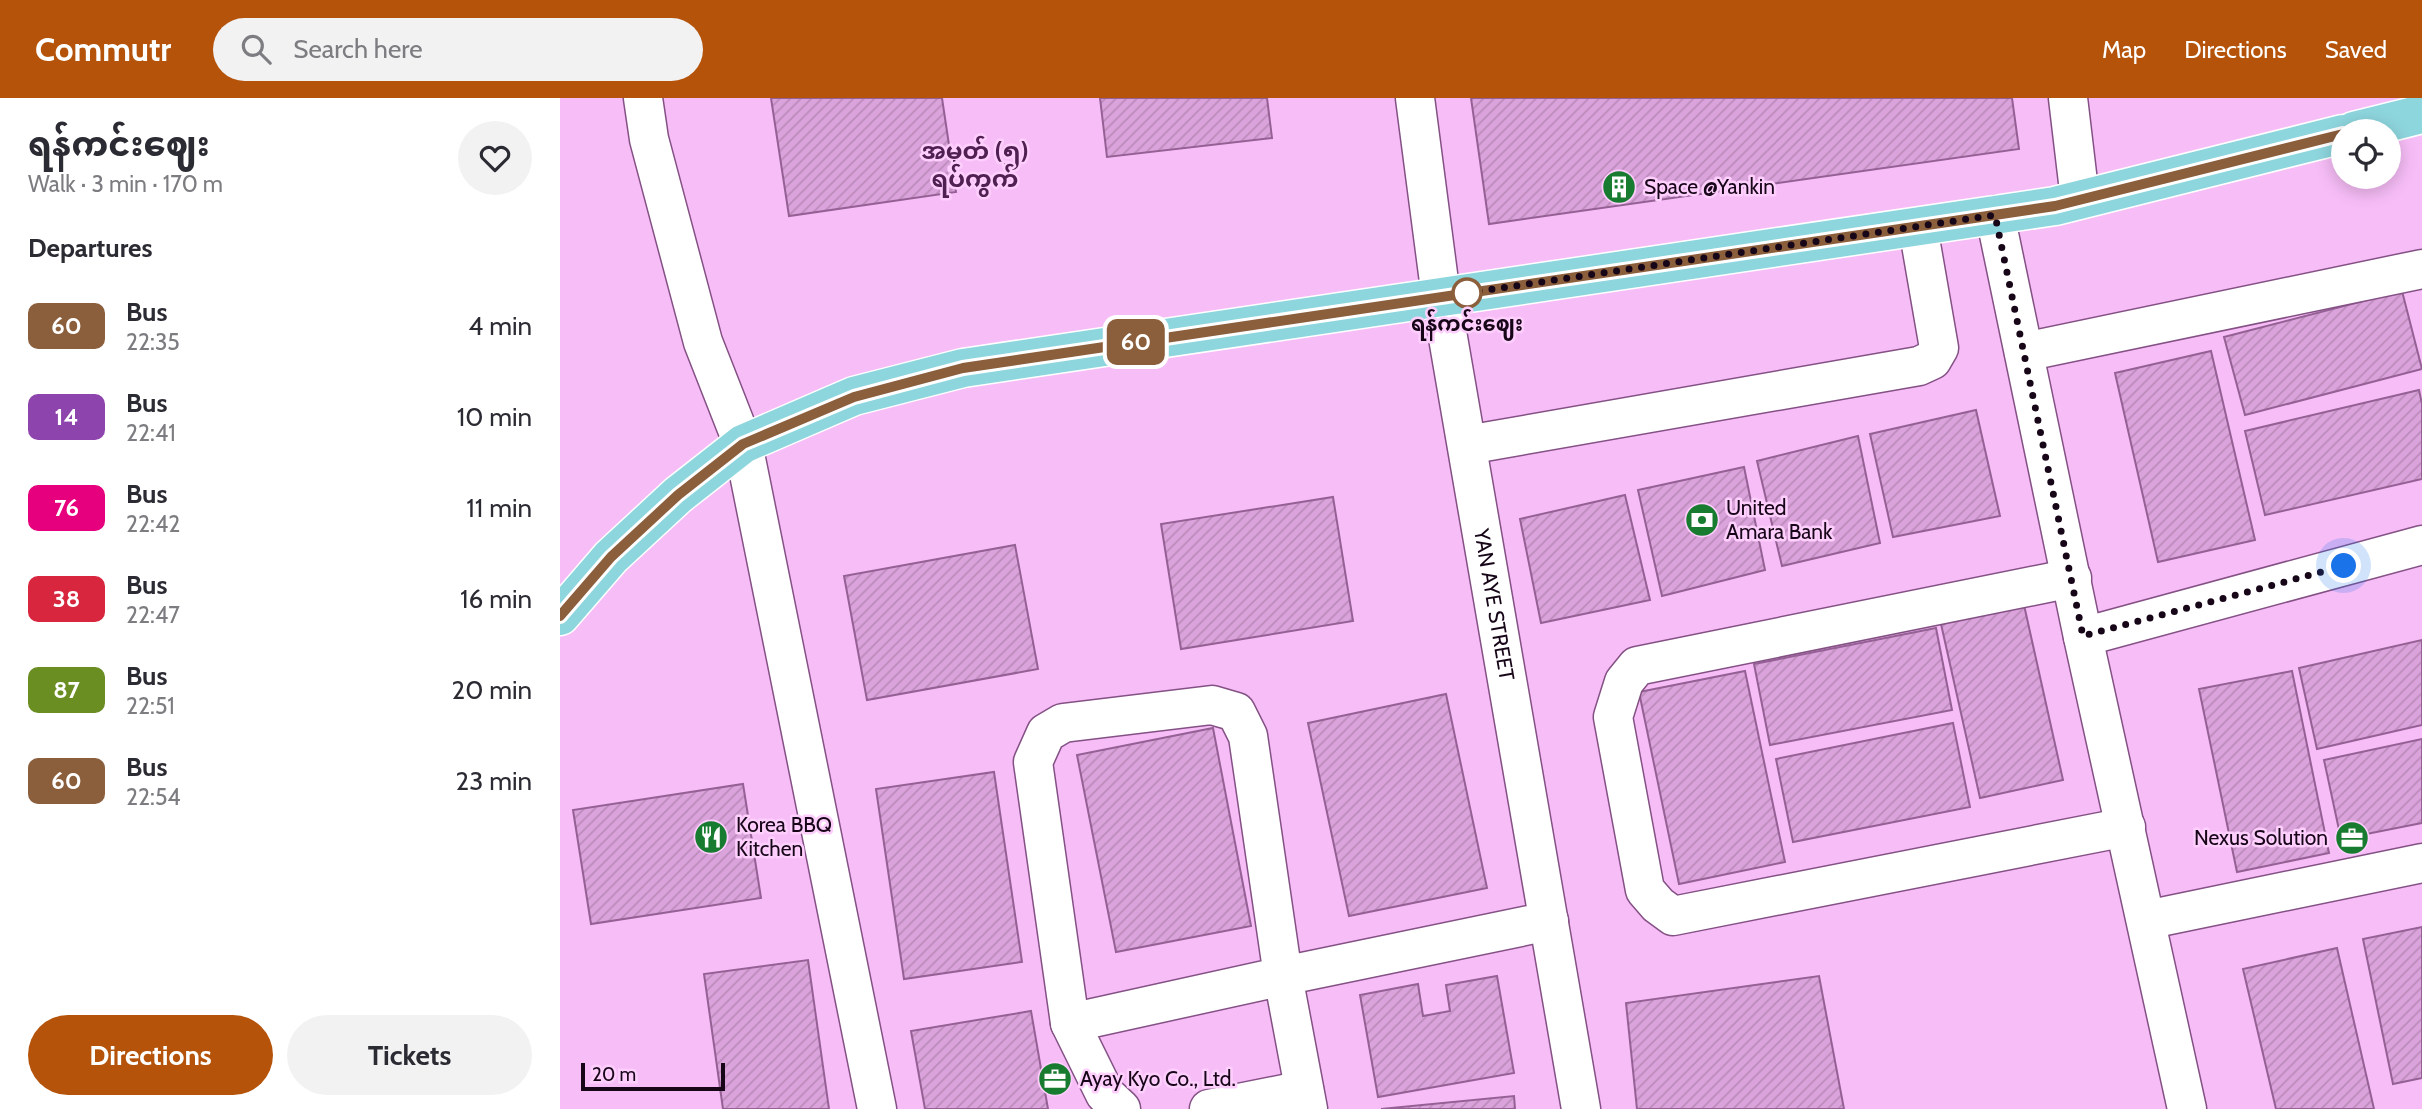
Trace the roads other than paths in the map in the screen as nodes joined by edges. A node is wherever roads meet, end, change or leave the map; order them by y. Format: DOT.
graph roads {
  1 [pos="643,98"];
  2 [pos="1415,98"];
  3 [pos="2068,98"];
  4 [pos="2422,114"];
  5 [pos="2401,119"];
  6 [pos="2331,137"];
  7 [pos="2080,200"];
  8 [pos="1995,215"];
  9 [pos="1918,227"];
  10 [pos="2422,269"];
  11 [pos="1441,297"];
  12 [pos="2024,352"];
  13 [pos="743,444"];
  14 [pos="1467,445"];
  15 [pos="2422,545"];
  16 [pos="2072,578"];
  17 [pos="560,616"];
  18 [pos="2083,636"];
  19 [pos="2126,827"];
  20 [pos="2422,863"];
  21 [pos="2146,920"];
  22 [pos="1549,921"];
  23 [pos="1283,975"];
  24 [pos="1070,1023"];
  25 [pos="1306,1100"];
  26 [pos="877,1109"];
  27 [pos="1121,1109"];
  28 [pos="1209,1109"];
  29 [pos="1581,1109"];
  30 [pos="2187,1109"];
  1 -- 13 [label="street"];
  2 -- 11 [label="street, YAN AYE STREET"];
  3 -- 7 [label="street"];
  4 -- 5 [label="main road"];
  6 -- 7 [label="main road"];
  7 -- 8 [label="main road"];
  8 -- 9 [label="main road"];
  8 -- 12 [label="street"];
  9 -- 11 [label="main road"];
  9 -- 14 [label="street"];
  10 -- 12 [label="street"];
  11 -- 13 [label="main road"];
  11 -- 14 [label="street, YAN AYE STREET"];
  12 -- 16 [label="street"];
  13 -- 17 [label="main road"];
  13 -- 26 [label="street"];
  14 -- 22 [label="street, YAN AYE STREET"];
  15 -- 18 [label="street"];
  16 -- 18 [label="street"];
  16 -- 19 [label="street"];
  18 -- 19 [label="street"];
  19 -- 21 [label="street"];
  20 -- 21 [label="street"];
  21 -- 30 [label="street"];
  22 -- 23 [label="street"];
  22 -- 29 [label="street, YAN AYE STREET"];
  23 -- 24 [label="street"];
  23 -- 24 [label="street"];
  23 -- 25 [label="street"];
  24 -- 27 [label="street"];
  25 -- 28 [label="street"];
}
